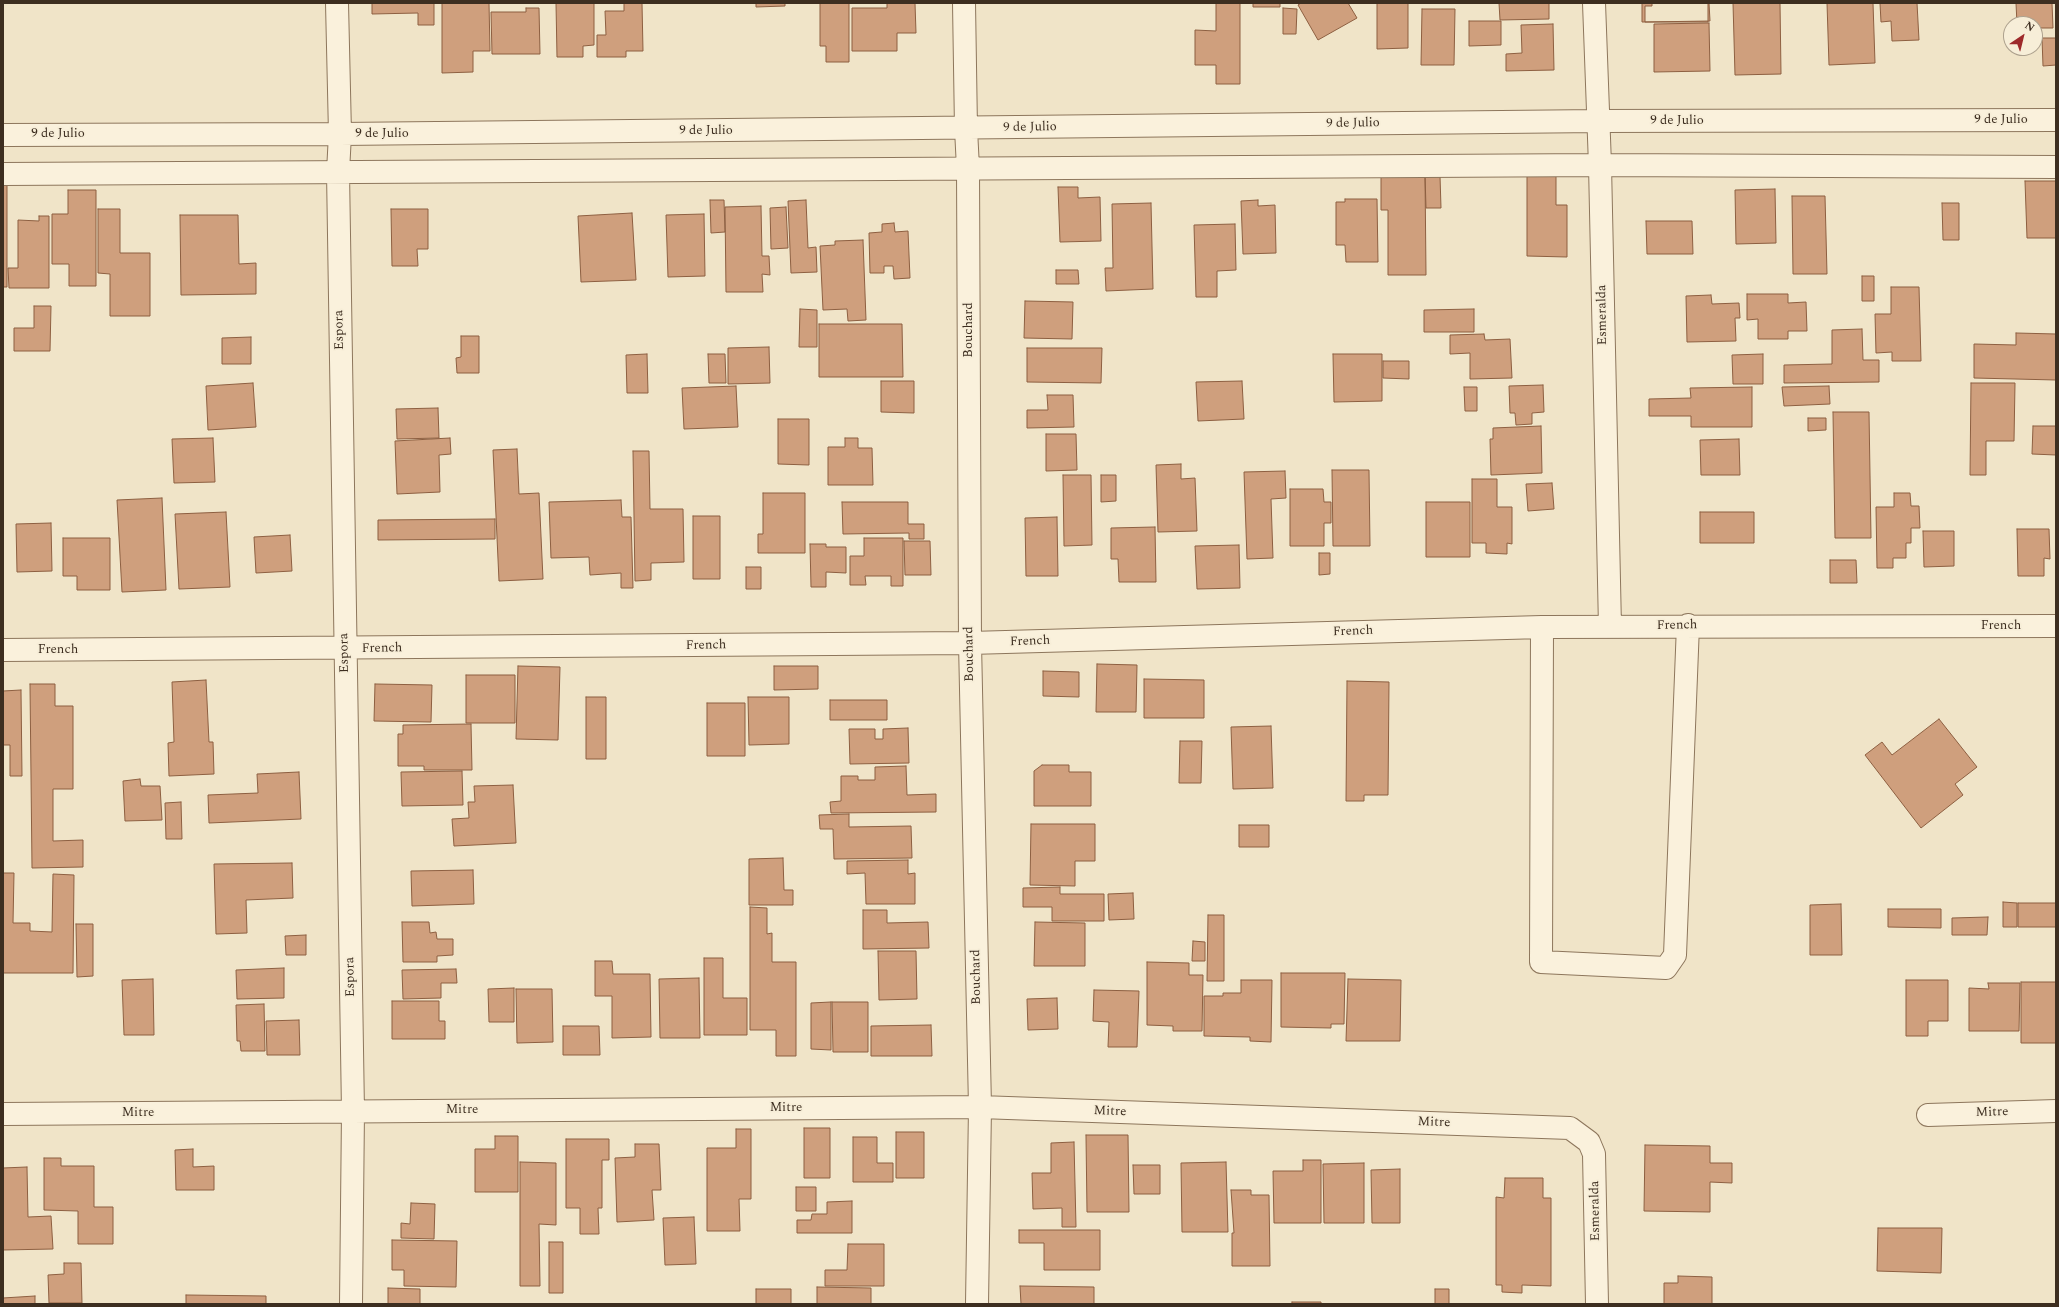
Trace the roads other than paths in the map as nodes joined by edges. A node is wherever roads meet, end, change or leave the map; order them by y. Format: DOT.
graph roads {
  1 [pos="337,3"];
  2 [pos="964,3"];
  3 [pos="1594,3"];
  4 [pos="2056,120"];
  5 [pos="1598,122"];
  6 [pos="966,129"];
  7 [pos="340,134"];
  8 [pos="3,135"];
  9 [pos="1600,165"];
  10 [pos="2056,167"];
  11 [pos="968,168"];
  12 [pos="338,172"];
  13 [pos="3,174"];
  14 [pos="1688,626"];
  15 [pos="2056,626"];
  16 [pos="1542,627"];
  17 [pos="1610,627"];
  18 [pos="970,643"];
  19 [pos="345,649"];
  20 [pos="3,650"];
  21 [pos="980,1107"];
  22 [pos="354,1111"];
  23 [pos="2056,1111"];
  24 [pos="3,1114"];
  25 [pos="1928,1115"];
  26 [pos="1570,1128"];
  27 [pos="351,1304"];
  28 [pos="977,1304"];
  29 [pos="1598,1304"];
  1 -- 7 [label="street, Espora"];
  2 -- 6 [label="street, Bouchard"];
  3 -- 5 [label="street, Esmeralda"];
  4 -- 5 [label="street, 9 de Julio"];
  5 -- 6 [label="street, 9 de Julio"];
  5 -- 9 [label="street, Esmeralda"];
  6 -- 7 [label="street, 9 de Julio"];
  6 -- 11 [label="street, Bouchard"];
  7 -- 8 [label="street, 9 de Julio"];
  7 -- 12 [label="street, Espora"];
  9 -- 10 [label="street"];
  9 -- 11 [label="street"];
  9 -- 17 [label="street, Esmeralda"];
  11 -- 12 [label="street"];
  11 -- 18 [label="street, Bouchard"];
  12 -- 13 [label="street"];
  12 -- 19 [label="street, Espora"];
  14 -- 15 [label="street, French"];
  14 -- 16 [label="street"];
  14 -- 17 [label="street, French"];
  16 -- 17 [label="street, French"];
  16 -- 18 [label="street, French"];
  18 -- 19 [label="street, French"];
  18 -- 21 [label="street, Bouchard"];
  19 -- 20 [label="street, French"];
  19 -- 22 [label="street, Espora"];
  21 -- 22 [label="street, Mitre"];
  21 -- 26 [label="street, Mitre"];
  21 -- 28 [label="street, Bouchard"];
  22 -- 24 [label="street, Mitre"];
  22 -- 27 [label="street, Espora"];
  23 -- 25 [label="street, Mitre"];
  26 -- 29 [label="street, Esmeralda"];
}
